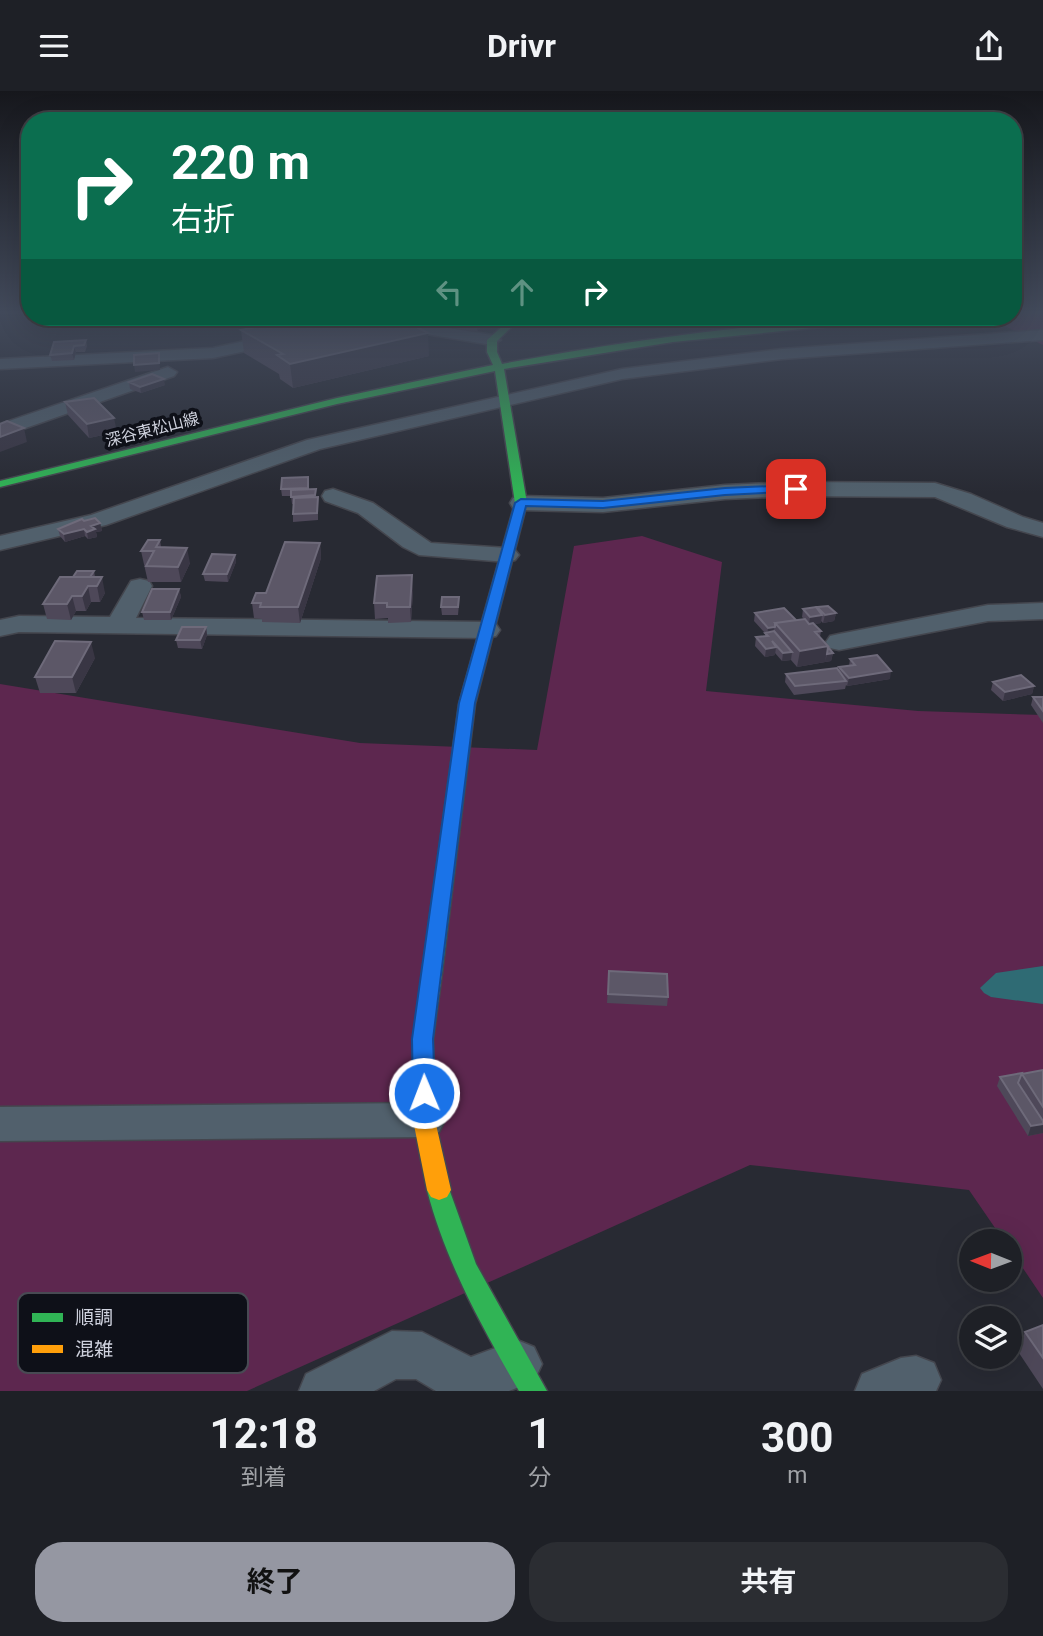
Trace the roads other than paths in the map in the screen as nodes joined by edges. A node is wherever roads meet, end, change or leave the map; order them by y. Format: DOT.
graph roads {
  1 [pos="170,372"];
  2 [pos="446,372"];
  3 [pos="460,372"];
  4 [pos="499,372"];
  5 [pos="638,372"];
  6 [pos="504,398"];
  7 [pos="0,431"];
  8 [pos="0,472"];
  9 [pos="0,484"];
  10 [pos="333,496"];
  11 [pos="521,503"];
  12 [pos="1043,530"];
  13 [pos="0,543"];
  14 [pos="507,555"];
  15 [pos="140,586"];
  16 [pos="1043,611"];
  17 [pos="119,625"];
  18 [pos="0,628"];
  19 [pos="487,630"];
  20 [pos="839,642"];
  21 [pos="424,1120"];
  22 [pos="0,1124"];
  23 [pos="526,1378"];
  24 [pos="324,1391"];
  1 -- 7 [label="street"];
  2 -- 8 [label="main road, 深谷東松山線"];
  3 -- 9 [label="main road, 深谷東松山線"];
  4 -- 6 [label="main road"];
  5 -- 6 [label="street"];
  6 -- 11 [label="main road"];
  6 -- 13 [label="street"];
  10 -- 14 [label="street"];
  11 -- 12 [label="street"];
  11 -- 14 [label="main road"];
  14 -- 19 [label="main road"];
  15 -- 17 [label="street"];
  16 -- 20 [label="street"];
  17 -- 18 [label="street"];
  17 -- 19 [label="street"];
  19 -- 21 [label="main road"];
  21 -- 22 [label="street"];
  21 -- 23 [label="main road"];
  23 -- 24 [label="street"];
}
